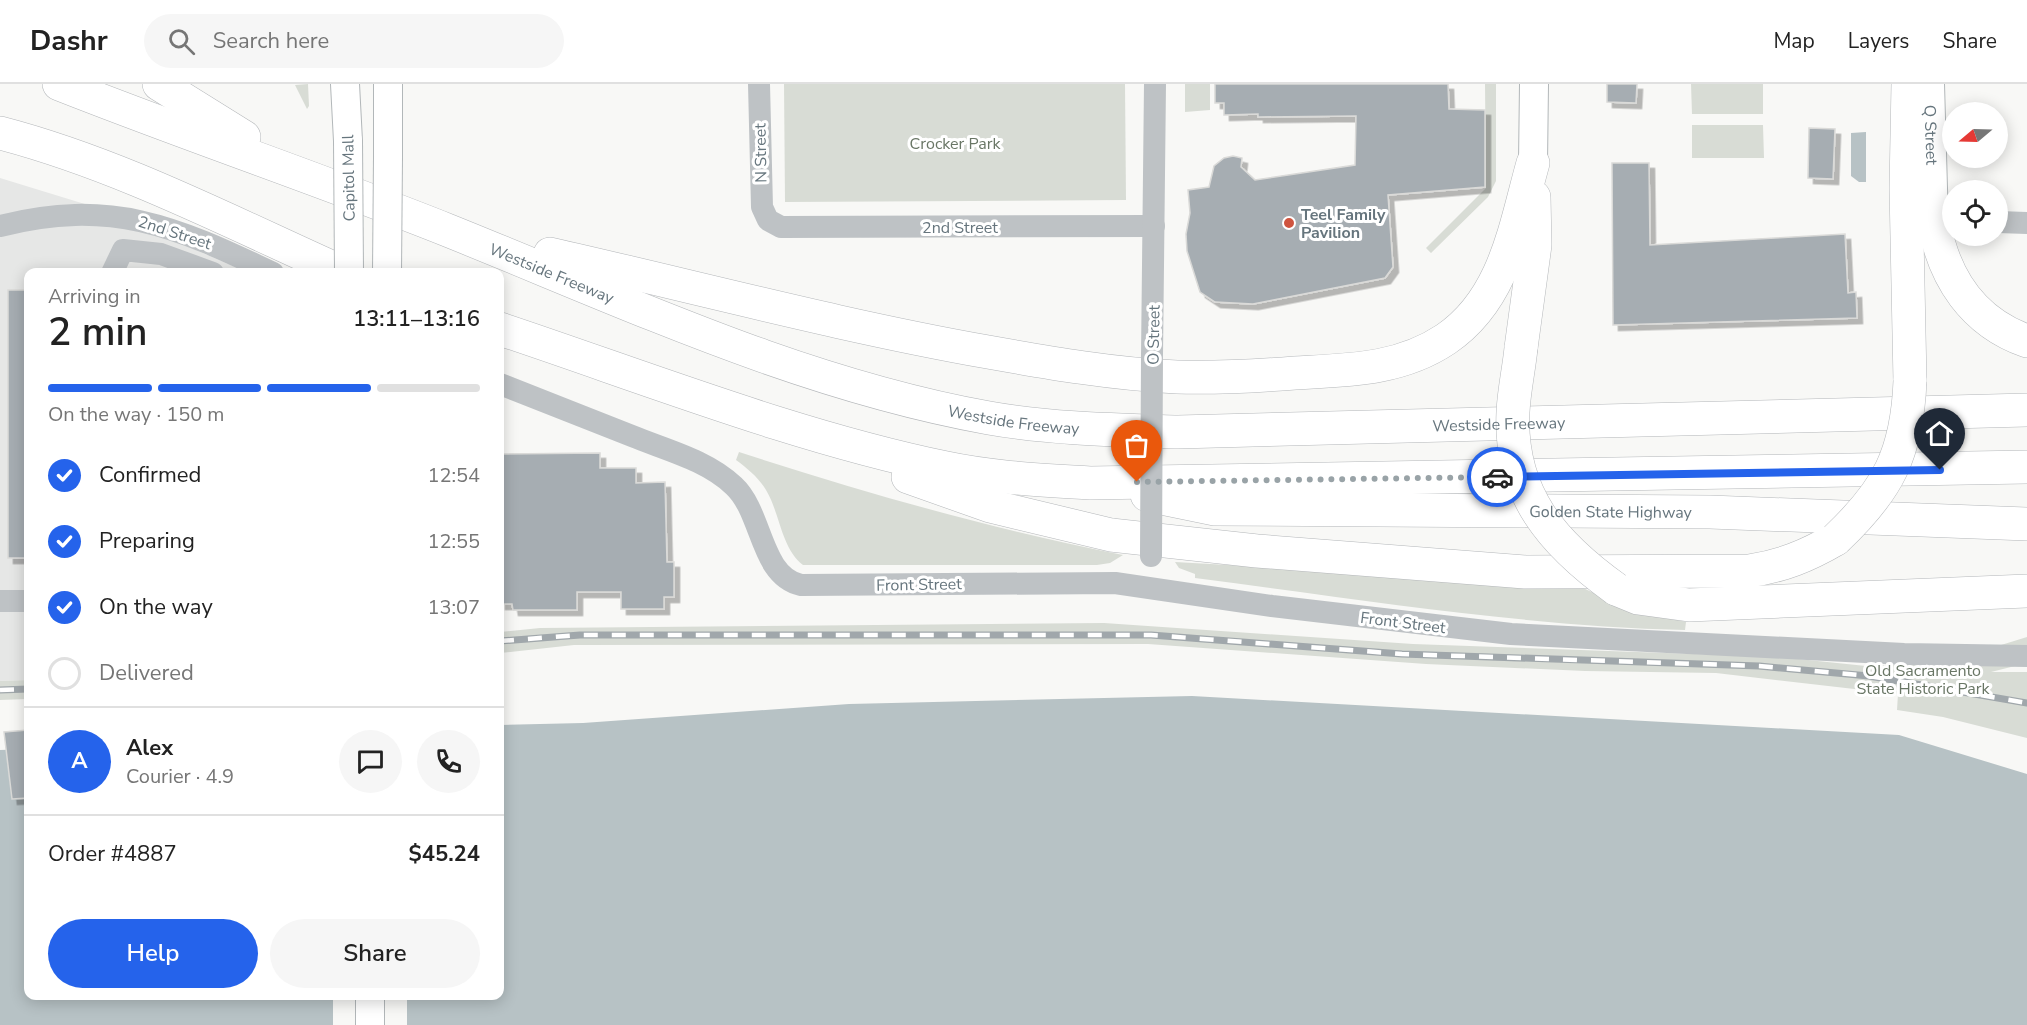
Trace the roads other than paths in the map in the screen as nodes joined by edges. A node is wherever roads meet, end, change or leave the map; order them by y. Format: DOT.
graph roads {
  1 [pos="59,84"];
  2 [pos="159,84"];
  3 [pos="345,84"];
  4 [pos="388,84"];
  5 [pos="759,84"];
  6 [pos="1155,84"];
  7 [pos="1534,84"];
  8 [pos="1908,84"];
  9 [pos="1930,84"];
  10 [pos="0,133"];
  11 [pos="1533,163"];
  12 [pos="299,171"];
  13 [pos="1942,202"];
  14 [pos="768,220"];
  15 [pos="2008,222"];
  16 [pos="2027,223"];
  17 [pos="0,226"];
  18 [pos="1154,226"];
  19 [pos="447,230"];
  20 [pos="1946,246"];
  21 [pos="114,268"];
  22 [pos="199,268"];
  23 [pos="262,268"];
  24 [pos="333,268"];
  25 [pos="349,268"];
  26 [pos="387,268"];
  27 [pos="504,330"];
  28 [pos="2027,341"];
  29 [pos="504,386"];
  30 [pos="2027,410"];
  31 [pos="794,427"];
  32 [pos="2027,467"];
  33 [pos="1090,483"];
  34 [pos="2027,524"];
  35 [pos="1150,587"];
  36 [pos="2027,591"];
  37 [pos="0,601"];
  38 [pos="24,601"];
  39 [pos="2027,656"];
  40 [pos="370,1000"];
  41 [pos="370,1025"];
  1 -- 12 [label="highway, Westside Freeway"];
  2 -- 12 [label="highway"];
  3 -- 25 [label="main road, Capitol Mall, bridge"];
  4 -- 26 [label="main road, bridge"];
  5 -- 14 [label="street, N Street"];
  6 -- 18 [label="street, O Street"];
  7 -- 11 [label="main road"];
  8 -- 31 [label="highway, bridge"];
  9 -- 13 [label="main road, Q Street"];
  10 -- 24 [label="highway"];
  11 -- 19 [label="highway"];
  11 -- 36 [label="highway, bridge"];
  12 -- 19 [label="highway, Westside Freeway"];
  14 -- 18 [label="street, 2nd Street"];
  15 -- 16 [label="street"];
  17 -- 23 [label="street, 2nd Street"];
  18 -- 35 [label="street, O Street, bridge"];
  19 -- 30 [label="highway, Westside Freeway"];
  20 -- 28 [label="highway"];
  21 -- 22 [label="street, 2nd Street"];
  27 -- 31 [label="highway"];
  29 -- 35 [label="street, Front Street"];
  31 -- 33 [label="highway"];
  32 -- 33 [label="highway"];
  33 -- 34 [label="highway, Golden State Highway"];
  35 -- 39 [label="street, Front Street"];
  37 -- 38 [label="street"];
  40 -- 41 [label="main road"];
}
